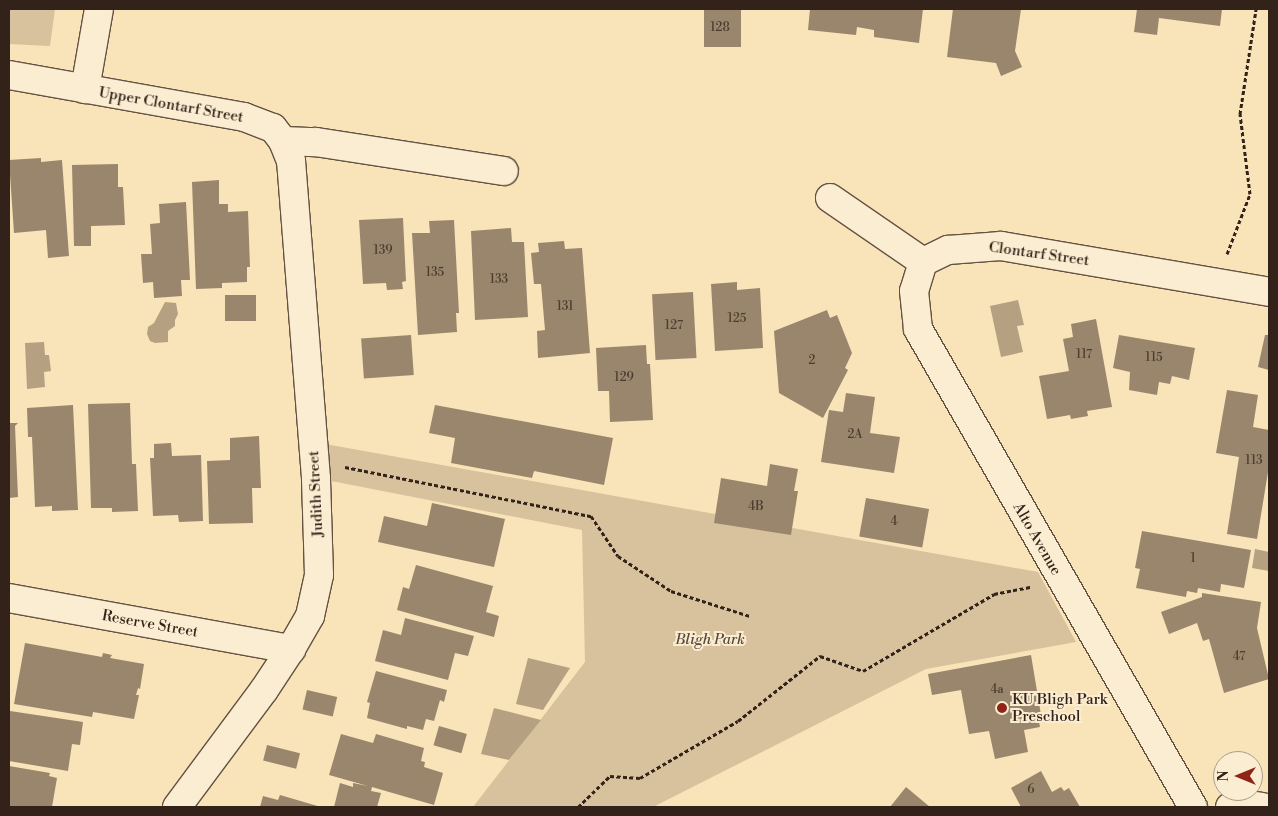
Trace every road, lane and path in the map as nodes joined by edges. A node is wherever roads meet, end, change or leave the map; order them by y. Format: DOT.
graph roads {
  1 [pos="99,9"];
  2 [pos="1256,9"];
  3 [pos="9,75"];
  4 [pos="85,89"];
  5 [pos="283,141"];
  6 [pos="504,171"];
  7 [pos="830,198"];
  8 [pos="923,262"];
  9 [pos="1215,283"];
  10 [pos="1269,292"];
  11 [pos="315,461"];
  12 [pos="1038,585"];
  13 [pos="9,598"];
  14 [pos="750,616"];
  15 [pos="292,649"];
  16 [pos="177,807"];
  17 [pos="578,807"];
  18 [pos="1193,807"];
  19 [pos="1230,807"];
  20 [pos="1263,807"];
  1 -- 4 [label="street"];
  2 -- 9 [label="path"];
  3 -- 4 [label="street, Upper Clontarf Street"];
  4 -- 5 [label="street, Upper Clontarf Street"];
  5 -- 6 [label="street"];
  5 -- 11 [label="street, Judith Street"];
  7 -- 8 [label="street"];
  8 -- 9 [label="street, Clontarf Street"];
  8 -- 18 [label="street, Alto Avenue"];
  9 -- 10 [label="street, Clontarf Street"];
  11 -- 14 [label="path"];
  11 -- 15 [label="street, Judith Street"];
  12 -- 17 [label="path"];
  13 -- 15 [label="street, Reserve Street"];
  15 -- 16 [label="street, Judith Street"];
  19 -- 20 [label="street"];
}
